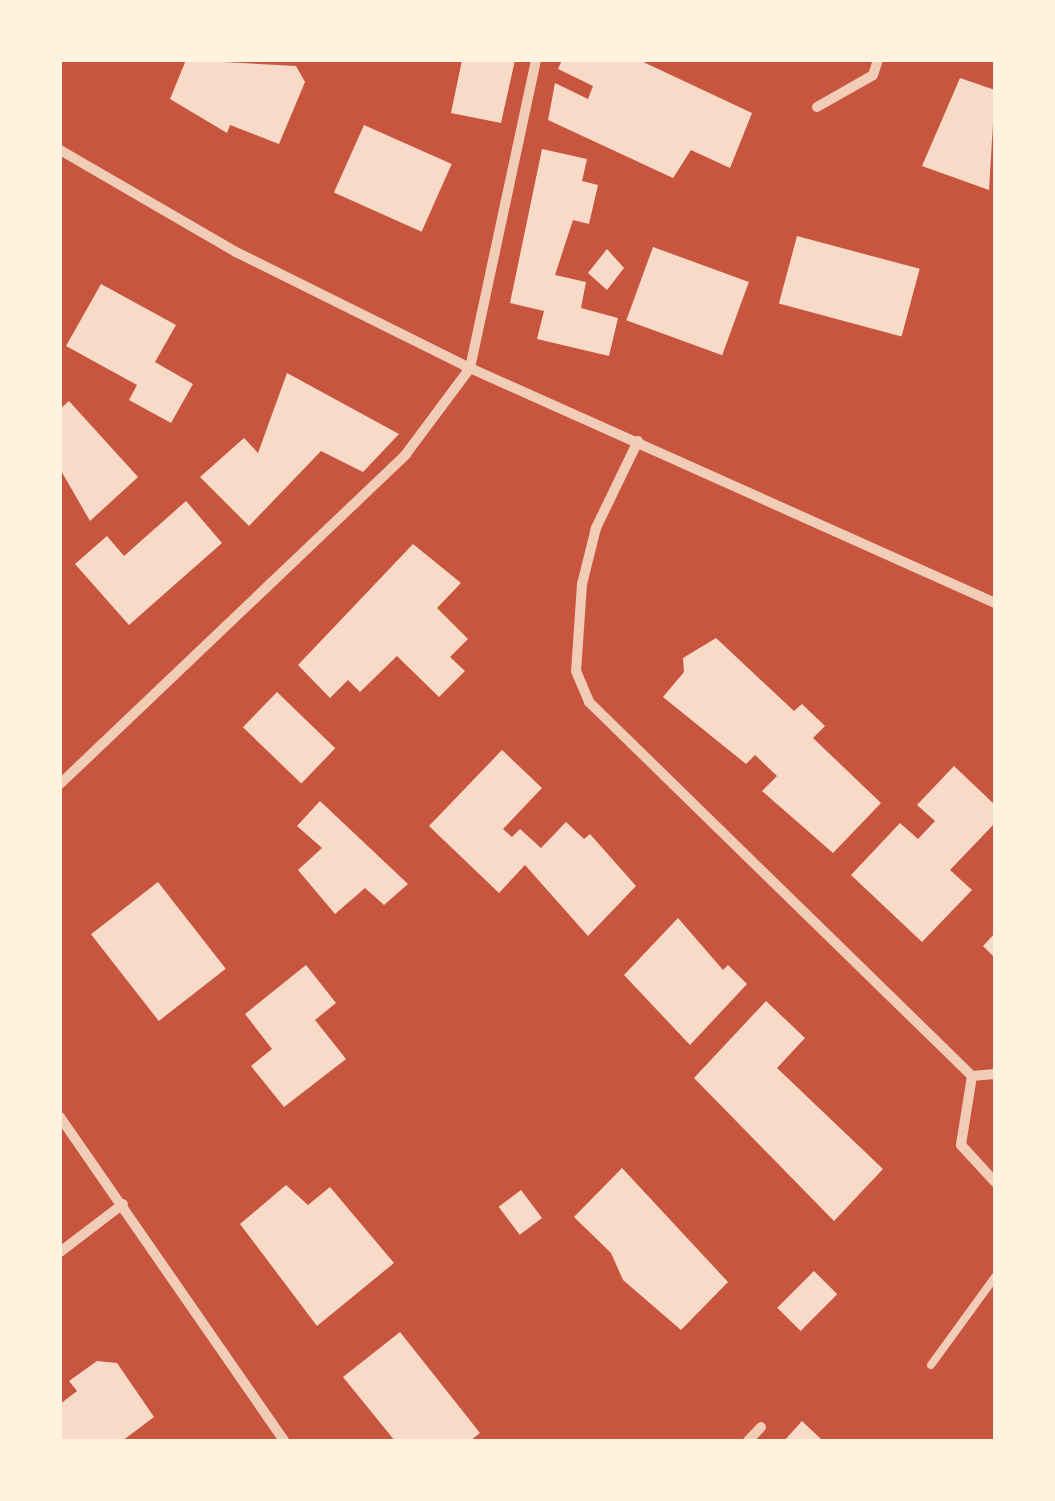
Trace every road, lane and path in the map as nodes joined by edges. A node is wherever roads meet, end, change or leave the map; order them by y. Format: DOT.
graph roads {
  1 [pos="536,60"];
  2 [pos="878,60"];
  3 [pos="816,106"];
  4 [pos="60,150"];
  5 [pos="470,368"];
  6 [pos="638,441"];
  7 [pos="995,603"];
  8 [pos="60,784"];
  9 [pos="995,1074"];
  10 [pos="972,1076"];
  11 [pos="60,1117"];
  12 [pos="995,1182"];
  13 [pos="123,1204"];
  14 [pos="60,1252"];
  15 [pos="995,1276"];
  16 [pos="931,1364"];
  17 [pos="761,1427"];
  18 [pos="284,1441"];
  19 [pos="748,1441"];
  1 -- 5 [label="street"];
  2 -- 3 [label="street"];
  4 -- 5 [label="street"];
  5 -- 6 [label="street"];
  5 -- 8 [label="street"];
  6 -- 7 [label="street"];
  6 -- 10 [label="street"];
  9 -- 10 [label="street"];
  10 -- 12 [label="street"];
  11 -- 13 [label="street"];
  13 -- 14 [label="street"];
  13 -- 18 [label="street"];
  15 -- 16 [label="lane"];
  17 -- 19 [label="street"];
}
